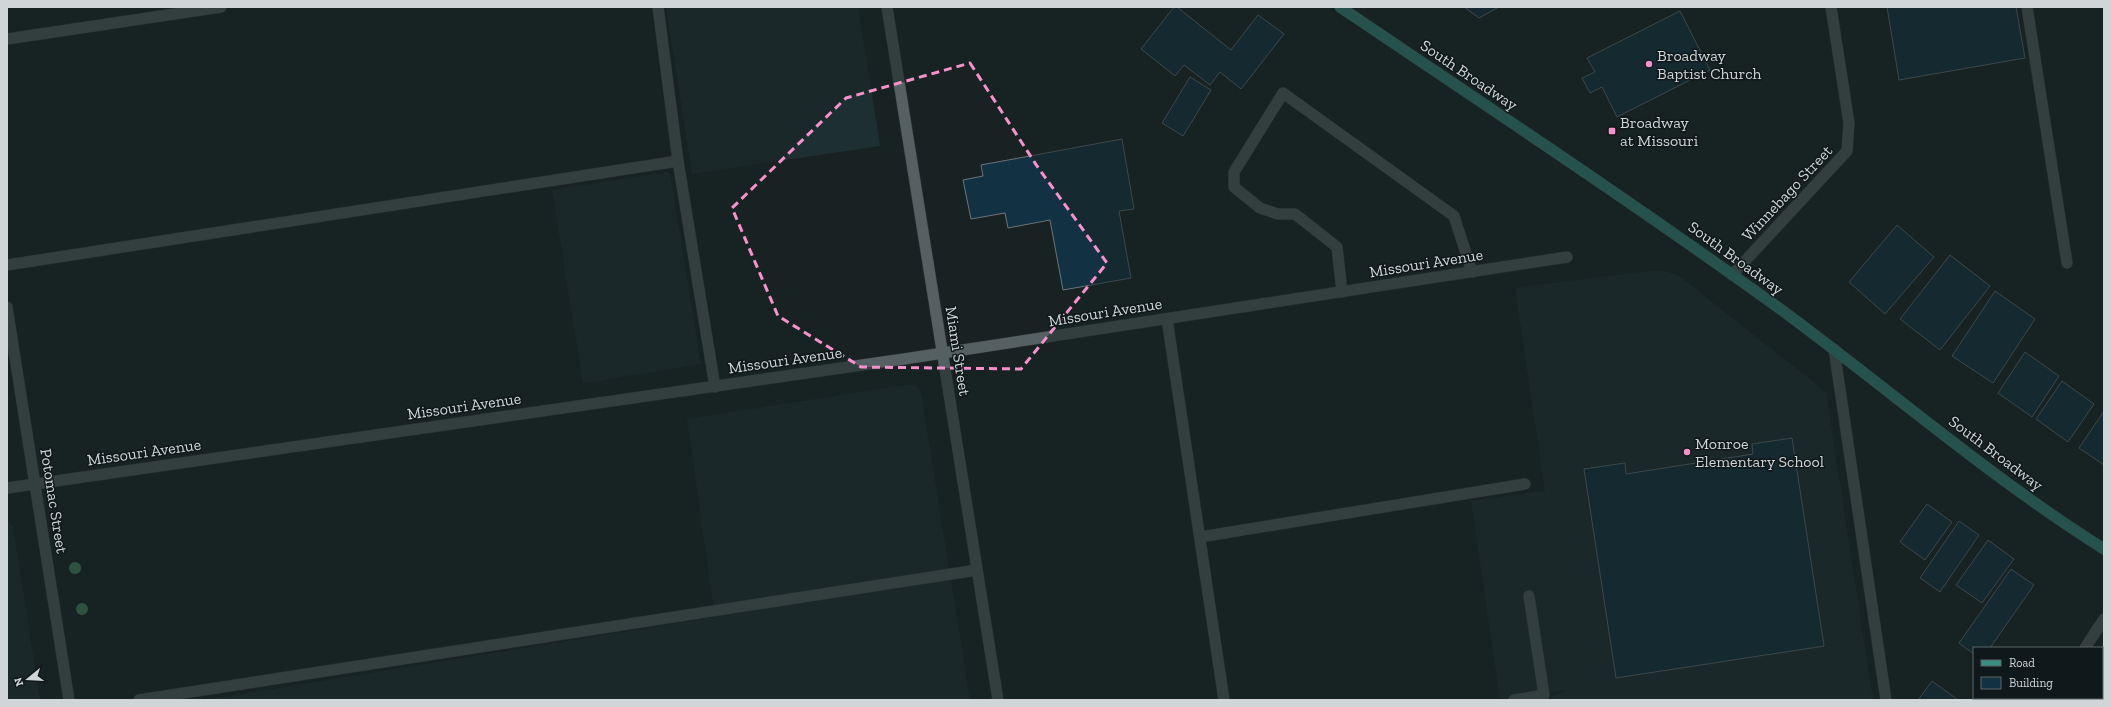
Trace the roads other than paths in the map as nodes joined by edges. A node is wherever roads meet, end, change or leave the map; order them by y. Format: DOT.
graph roads {
  1 [pos="221,7"];
  2 [pos="658,7"];
  3 [pos="888,7"];
  4 [pos="1340,7"];
  5 [pos="1830,7"];
  6 [pos="2027,7"];
  7 [pos="7,40"];
  8 [pos="678,161"];
  9 [pos="1567,257"];
  10 [pos="2067,264"];
  11 [pos="7,265"];
  12 [pos="1472,272"];
  13 [pos="1732,275"];
  14 [pos="1342,292"];
  15 [pos="7,307"];
  16 [pos="1167,319"];
  17 [pos="1834,349"];
  18 [pos="943,354"];
  19 [pos="715,387"];
  20 [pos="35,483"];
  21 [pos="1526,484"];
  22 [pos="7,488"];
  23 [pos="1200,537"];
  24 [pos="2104,549"];
  25 [pos="977,570"];
  26 [pos="1528,596"];
  27 [pos="2104,619"];
  28 [pos="2086,647"];
  29 [pos="69,700"];
  30 [pos="139,700"];
  31 [pos="998,700"];
  32 [pos="1224,700"];
  33 [pos="1514,700"];
  34 [pos="1886,700"];
  1 -- 7 [label="street"];
  2 -- 8 [label="street"];
  3 -- 18 [label="street, Miami Street"];
  4 -- 13 [label="main road, South Broadway"];
  5 -- 13 [label="street, Winnebago Street"];
  6 -- 10 [label="street"];
  8 -- 11 [label="street"];
  8 -- 19 [label="street"];
  9 -- 12 [label="street, Missouri Avenue"];
  12 -- 14 [label="street, Missouri Avenue"];
  12 -- 14 [label="street"];
  13 -- 17 [label="main road, South Broadway"];
  14 -- 16 [label="street, Missouri Avenue"];
  15 -- 20 [label="street, Potomac Street"];
  16 -- 18 [label="street, Missouri Avenue"];
  16 -- 23 [label="street"];
  17 -- 24 [label="main road, South Broadway"];
  17 -- 34 [label="street"];
  18 -- 19 [label="street, Missouri Avenue"];
  18 -- 25 [label="street, Miami Street"];
  19 -- 20 [label="street, Missouri Avenue"];
  20 -- 22 [label="street, Missouri Avenue"];
  20 -- 29 [label="street, Potomac Street"];
  21 -- 23 [label="street"];
  23 -- 32 [label="street"];
  25 -- 30 [label="street"];
  25 -- 31 [label="street, Miami Street"];
  26 -- 33 [label="street"];
  27 -- 28 [label="street"];
}
